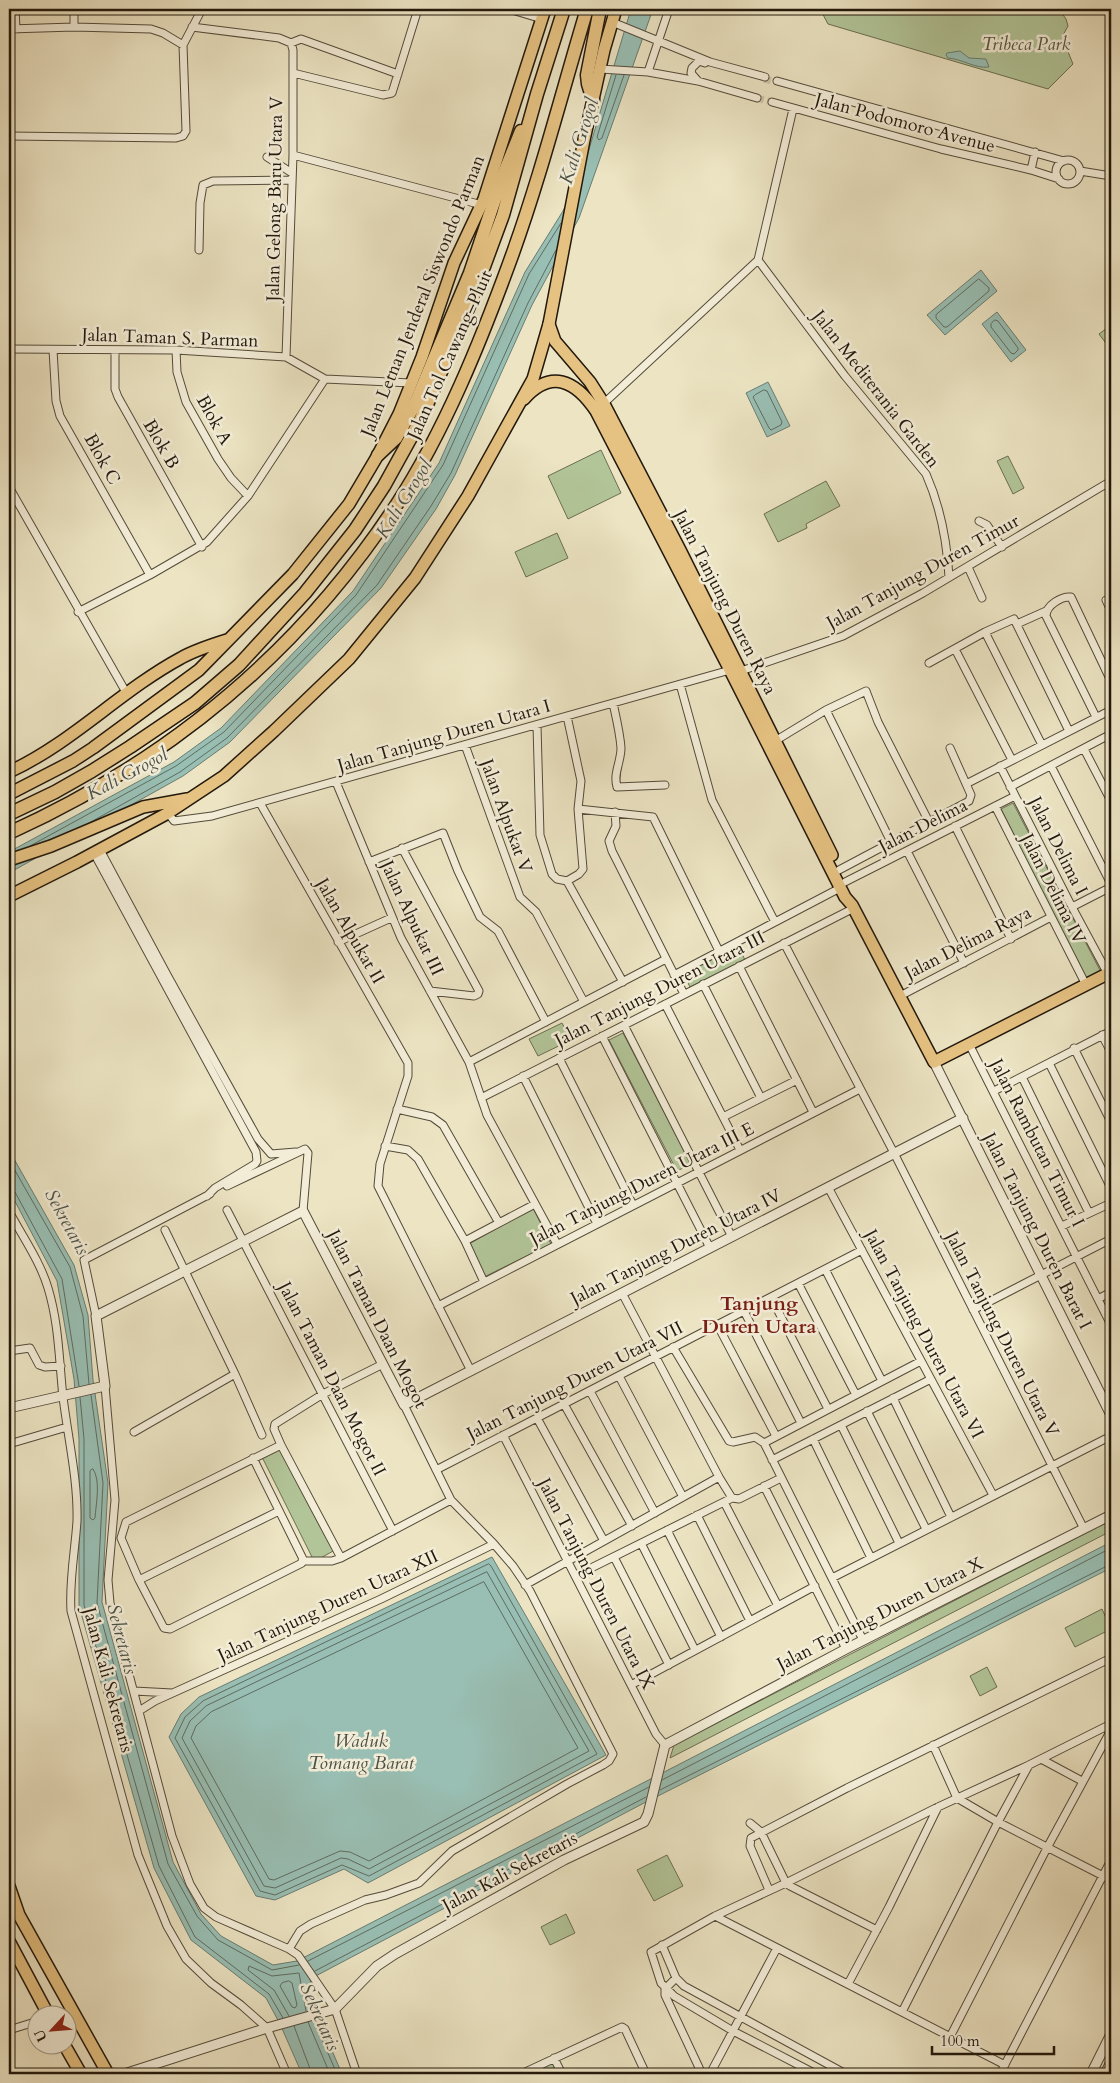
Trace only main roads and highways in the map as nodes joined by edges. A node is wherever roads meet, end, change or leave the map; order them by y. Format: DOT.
graph roads {
  1 [pos="564,9"];
  2 [pos="588,9"];
  3 [pos="600,9"];
  4 [pos="616,9"];
  5 [pos="544,14"];
  6 [pos="537,94"];
  7 [pos="593,100"];
  8 [pos="549,324"];
  9 [pos="521,402"];
  10 [pos="600,407"];
  11 [pos="378,455"];
  12 [pos="231,638"];
  13 [pos="736,671"];
  14 [pos="9,772"];
  15 [pos="9,794"];
  16 [pos="191,798"];
  17 [pos="9,814"];
  18 [pos="9,833"];
  19 [pos="9,860"];
  20 [pos="843,885"];
  21 [pos="9,896"];
  22 [pos="1110,973"];
  23 [pos="9,1886"];
  24 [pos="10,1947"];
  25 [pos="43,2006"];
  26 [pos="71,2056"];
  27 [pos="81,2074"];
  28 [pos="108,2074"];
  1 -- 6 [label="highway, Jalan Tol Cawang–Pluit"];
  2 -- 18 [label="highway, Jalan Tol Cawang–Pluit"];
  3 -- 7 [label="highway"];
  4 -- 7 [label="main road"];
  5 -- 11 [label="main road, Jalan Letnan Jenderal Siswondo Parman"];
  6 -- 11 [label="highway"];
  6 -- 17 [label="highway, Jalan Tol Cawang–Pluit"];
  7 -- 8 [label="main road"];
  8 -- 9 [label="main road"];
  8 -- 10 [label="main road, Jalan Tanjung Duren Raya"];
  9 -- 10 [label="main road, Jalan Tanjung Duren Raya"];
  9 -- 16 [label="main road"];
  10 -- 13 [label="main road, Jalan Tanjung Duren Raya"];
  11 -- 12 [label="main road, Jalan Letnan Jenderal Siswondo Parman"];
  12 -- 14 [label="main road"];
  12 -- 15 [label="main road, Jalan Letnan Jenderal Siswondo Parman"];
  13 -- 20 [label="main road, Jalan Tanjung Duren Raya"];
  13 -- 20 [label="main road, Jalan Tanjung Duren Raya"];
  16 -- 19 [label="main road"];
  16 -- 21 [label="main road"];
  20 -- 22 [label="main road, Jalan Tanjung Duren Raya"];
  23 -- 28 [label="main road"];
  24 -- 25 [label="main road"];
  26 -- 27 [label="main road"];
}
